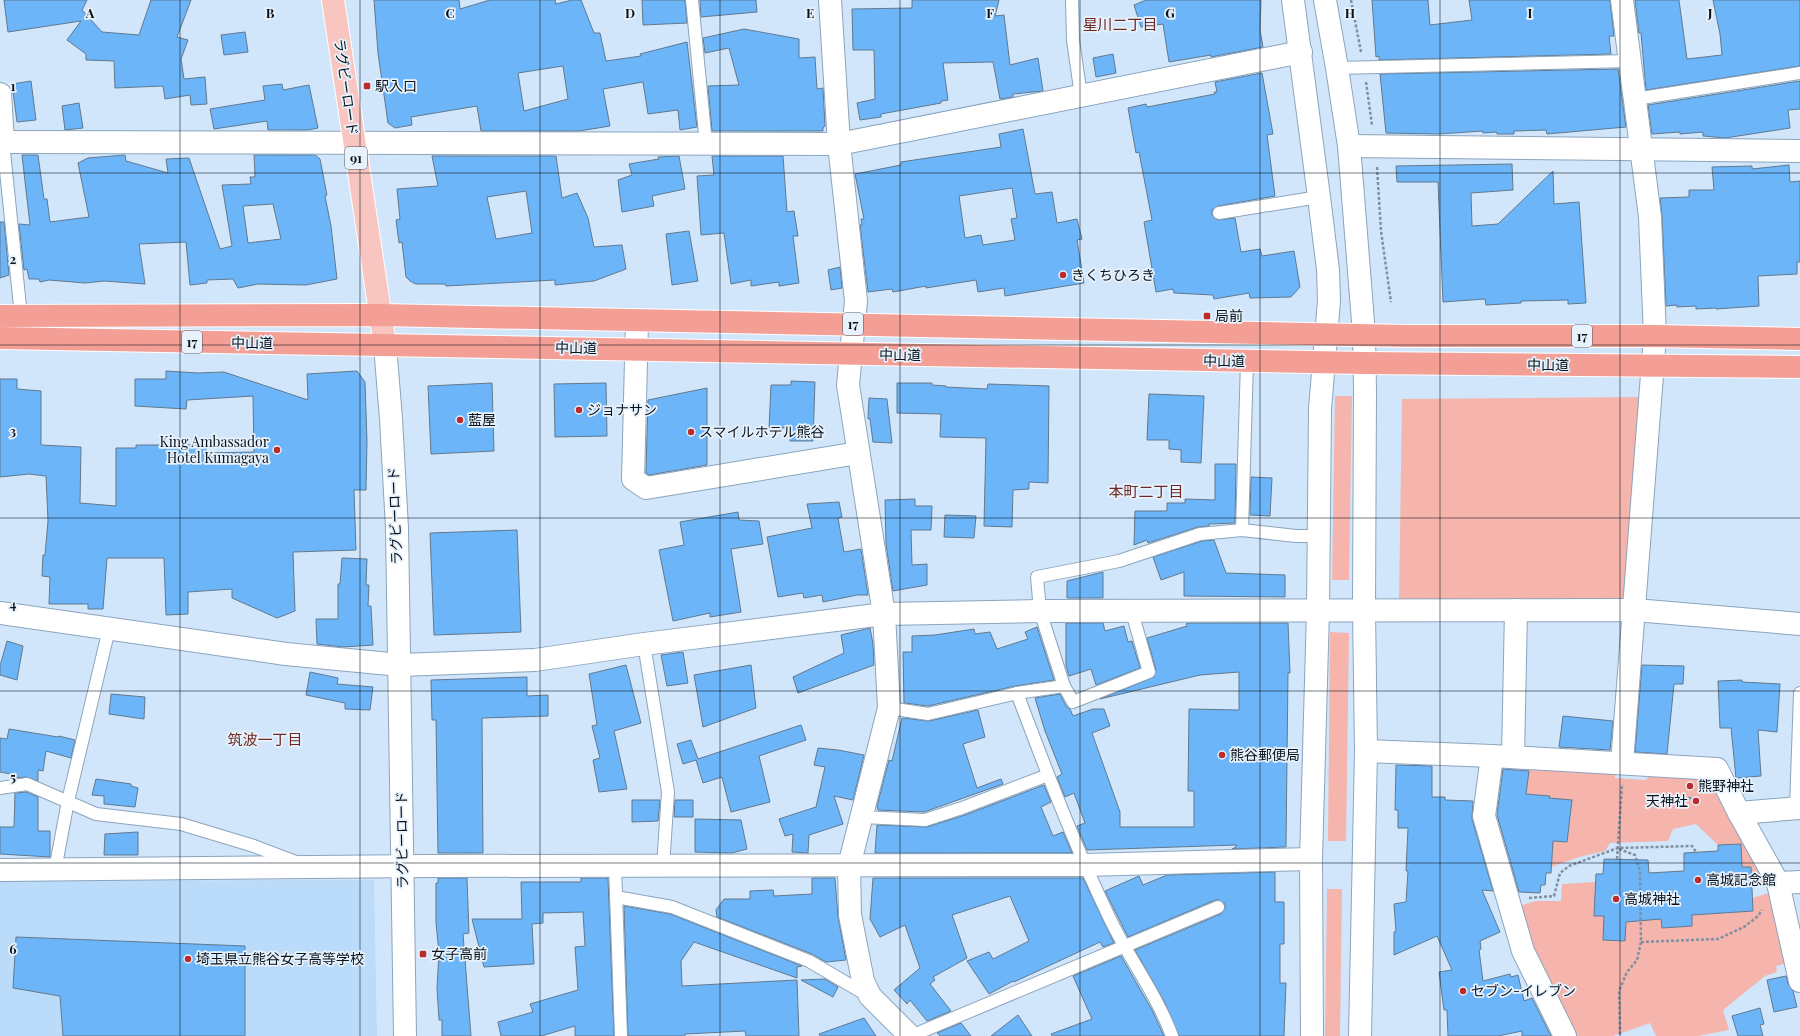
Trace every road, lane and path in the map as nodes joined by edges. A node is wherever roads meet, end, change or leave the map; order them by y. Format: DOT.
graph roads {
  1 [pos="333,0"];
  2 [pos="692,0"];
  3 [pos="830,0"];
  4 [pos="1072,0"];
  5 [pos="1293,0"];
  6 [pos="1325,0"];
  7 [pos="1622,0"];
  8 [pos="1301,52"];
  9 [pos="1630,61"];
  10 [pos="1337,68"];
  11 [pos="1800,73"];
  12 [pos="0,94"];
  13 [pos="1081,96"];
  14 [pos="1635,99"];
  15 [pos="2,142"];
  16 [pos="354,143"];
  17 [pos="706,144"];
  18 [pos="839,144"];
  19 [pos="1349,146"];
  20 [pos="1642,149"];
  21 [pos="1800,151"];
  22 [pos="1319,197"];
  23 [pos="1219,213"];
  24 [pos="381,315"];
  25 [pos="11,316"];
  26 [pos="637,321"];
  27 [pos="854,324"];
  28 [pos="1326,334"];
  29 [pos="1364,334"];
  30 [pos="1655,336"];
  31 [pos="0,338"];
  32 [pos="1800,339"];
  33 [pos="385,345"];
  34 [pos="636,349"];
  35 [pos="851,354"];
  36 [pos="1246,361"];
  37 [pos="1324,362"];
  38 [pos="1365,363"];
  39 [pos="1652,367"];
  40 [pos="1800,367"];
  41 [pos="858,453"];
  42 [pos="1242,530"];
  43 [pos="1319,536"];
  44 [pos="1318,610"];
  45 [pos="1364,610"];
  46 [pos="1516,610"];
  47 [pos="1635,610"];
  48 [pos="1040,611"];
  49 [pos="1132,612"];
  50 [pos="0,614"];
  51 [pos="884,614"];
  52 [pos="1800,624"];
  53 [pos="109,629"];
  54 [pos="644,644"];
  55 [pos="400,666"];
  56 [pos="1064,686"];
  57 [pos="1017,693"];
  58 [pos="1800,693"];
  59 [pos="889,708"];
  60 [pos="1366,751"];
  61 [pos="1503,756"];
  62 [pos="1622,763"];
  63 [pos="1048,775"];
  64 [pos="0,788"];
  65 [pos="1663,797"];
  66 [pos="1691,798"];
  67 [pos="68,801"];
  68 [pos="1798,808"];
  69 [pos="1739,813"];
  70 [pos="862,817"];
  71 [pos="1618,848"];
  72 [pos="1696,852"];
  73 [pos="1311,859"];
  74 [pos="1617,859"];
  75 [pos="1084,865"];
  76 [pos="615,866"];
  77 [pos="663,866"];
  78 [pos="849,866"];
  79 [pos="308,867"];
  80 [pos="403,867"];
  81 [pos="0,870"];
  82 [pos="55,870"];
  83 [pos="1800,882"];
  84 [pos="1778,883"];
  85 [pos="616,898"];
  86 [pos="1508,900"];
  87 [pos="1218,907"];
  88 [pos="1764,907"];
  89 [pos="1641,942"];
  90 [pos="1123,947"];
  91 [pos="1800,981"];
  92 [pos="870,996"];
  93 [pos="405,1036"];
  94 [pos="620,1036"];
  95 [pos="911,1036"];
  96 [pos="1172,1036"];
  97 [pos="1312,1036"];
  98 [pos="1360,1036"];
  99 [pos="1565,1036"];
  100 [pos="1620,1036"];
  1 -- 16 [label="main road, ラグビーロード / 91"];
  2 -- 17 [label="lane"];
  3 -- 18 [label="street"];
  4 -- 13 [label="lane"];
  5 -- 8 [label="street"];
  6 -- 10 [label="street"];
  7 -- 9 [label="street"];
  8 -- 13 [label="street"];
  8 -- 22 [label="street"];
  9 -- 10 [label="lane"];
  9 -- 14 [label="street"];
  10 -- 19 [label="street"];
  11 -- 14 [label="lane"];
  12 -- 15 [label="street"];
  13 -- 18 [label="street"];
  14 -- 20 [label="street"];
  15 -- 16 [label="street"];
  15 -- 25 [label="lane"];
  16 -- 17 [label="street"];
  16 -- 24 [label="main road, ラグビーロード / 91"];
  17 -- 18 [label="street"];
  18 -- 27 [label="street"];
  19 -- 20 [label="street"];
  19 -- 29 [label="street"];
  20 -- 21 [label="street"];
  20 -- 30 [label="street"];
  22 -- 23 [label="lane"];
  22 -- 28 [label="street"];
  24 -- 25 [label="highway, 中山道 / 17"];
  24 -- 26 [label="highway, 中山道 / 17"];
  24 -- 33 [label="main road, ラグビーロード / 91"];
  26 -- 27 [label="highway, 中山道 / 17"];
  26 -- 34 [label="street"];
  27 -- 28 [label="highway, 中山道 / 17"];
  27 -- 35 [label="street"];
  28 -- 29 [label="highway, 中山道 / 17"];
  28 -- 37 [label="street"];
  29 -- 30 [label="highway, 中山道 / 17"];
  29 -- 38 [label="street"];
  30 -- 32 [label="highway, 中山道 / 17"];
  30 -- 39 [label="street"];
  31 -- 33 [label="highway, 中山道 / 17"];
  33 -- 34 [label="highway, 中山道 / 17"];
  33 -- 55 [label="street, ラグビーロード"];
  34 -- 35 [label="highway, 中山道 / 17"];
  34 -- 41 [label="street"];
  35 -- 36 [label="highway, 中山道 / 17"];
  35 -- 41 [label="street"];
  36 -- 37 [label="highway, 中山道 / 17"];
  36 -- 42 [label="lane"];
  37 -- 38 [label="highway, 中山道 / 17"];
  37 -- 43 [label="street"];
  38 -- 39 [label="highway, 中山道 / 17"];
  38 -- 45 [label="street"];
  39 -- 40 [label="highway, 中山道 / 17"];
  39 -- 47 [label="street"];
  41 -- 51 [label="street"];
  42 -- 43 [label="lane"];
  42 -- 48 [label="lane"];
  43 -- 44 [label="street"];
  44 -- 45 [label="street"];
  44 -- 49 [label="street"];
  44 -- 73 [label="street"];
  45 -- 46 [label="street"];
  45 -- 60 [label="street"];
  46 -- 47 [label="street"];
  46 -- 61 [label="street"];
  47 -- 52 [label="street"];
  47 -- 62 [label="street"];
  48 -- 49 [label="street"];
  48 -- 51 [label="street"];
  48 -- 56 [label="lane"];
  49 -- 56 [label="lane"];
  50 -- 53 [label="street"];
  51 -- 54 [label="street"];
  51 -- 59 [label="street"];
  53 -- 55 [label="street"];
  53 -- 67 [label="lane"];
  54 -- 55 [label="street"];
  54 -- 77 [label="lane"];
  55 -- 80 [label="street, ラグビーロード"];
  56 -- 57 [label="lane"];
  57 -- 59 [label="lane"];
  57 -- 63 [label="lane"];
  58 -- 68 [label="lane"];
  59 -- 70 [label="street"];
  60 -- 61 [label="street"];
  60 -- 98 [label="street"];
  61 -- 62 [label="street"];
  61 -- 86 [label="street"];
  62 -- 69 [label="street"];
  62 -- 71 [label="path"];
  63 -- 70 [label="lane"];
  63 -- 75 [label="lane"];
  64 -- 67 [label="lane"];
  65 -- 66 [label="path"];
  67 -- 79 [label="lane"];
  67 -- 82 [label="lane"];
  68 -- 69 [label="street"];
  69 -- 84 [label="street"];
  70 -- 78 [label="street"];
  71 -- 72 [label="path"];
  71 -- 74 [label="path"];
  71 -- 86 [label="path"];
  71 -- 89 [label="path"];
  73 -- 75 [label="street"];
  73 -- 97 [label="street"];
  75 -- 78 [label="street"];
  75 -- 90 [label="lane"];
  76 -- 77 [label="street"];
  76 -- 80 [label="street"];
  76 -- 85 [label="lane"];
  77 -- 78 [label="street"];
  78 -- 92 [label="street"];
  79 -- 80 [label="street"];
  79 -- 82 [label="street"];
  80 -- 93 [label="street, ラグビーロード"];
  81 -- 82 [label="street"];
  83 -- 84 [label="street"];
  84 -- 91 [label="street"];
  85 -- 92 [label="lane"];
  85 -- 94 [label="lane"];
  86 -- 99 [label="street"];
  87 -- 90 [label="lane"];
  88 -- 89 [label="path"];
  89 -- 100 [label="path"];
  90 -- 95 [label="lane"];
  90 -- 96 [label="lane"];
  92 -- 95 [label="street"];
}
